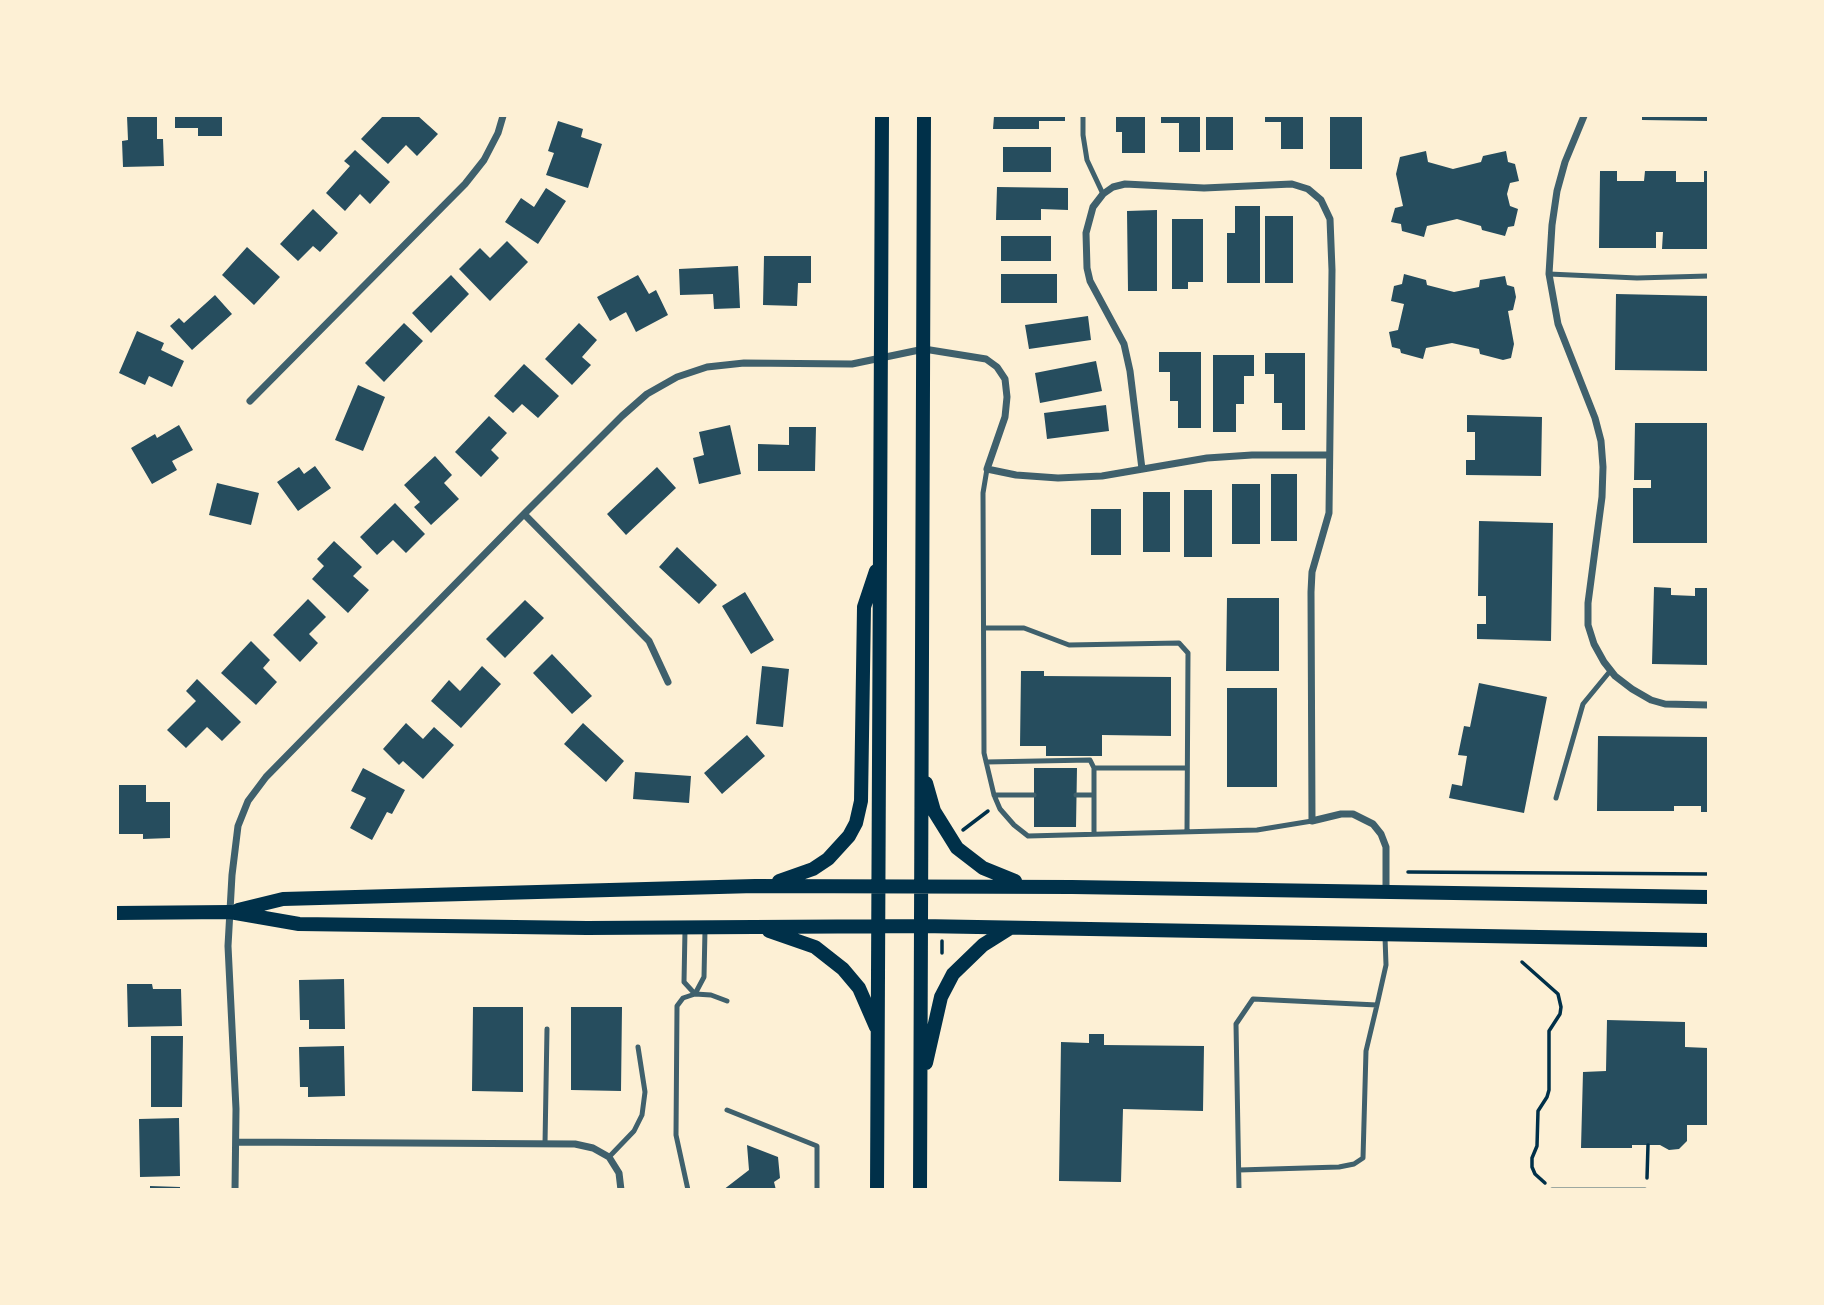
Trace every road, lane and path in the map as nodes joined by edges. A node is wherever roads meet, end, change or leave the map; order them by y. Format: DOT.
graph roads {
  1 [pos="503,116"];
  2 [pos="882,116"];
  3 [pos="924,116"];
  4 [pos="1083,116"];
  5 [pos="1584,116"];
  6 [pos="1103,194"];
  7 [pos="1549,274"];
  8 [pos="1709,276"];
  9 [pos="924,349"];
  10 [pos="881,356"];
  11 [pos="250,401"];
  12 [pos="1328,455"];
  13 [pos="987,469"];
  14 [pos="1142,469"];
  15 [pos="524,514"];
  16 [pos="880,560"];
  17 [pos="985,628"];
  18 [pos="1611,670"];
  19 [pos="668,682"];
  20 [pos="1709,705"];
  21 [pos="986,762"];
  22 [pos="921,768"];
  23 [pos="1094,768"];
  24 [pos="1187,768"];
  25 [pos="994,795"];
  26 [pos="1034,795"];
  27 [pos="1076,795"];
  28 [pos="1094,796"];
  29 [pos="1556,798"];
  30 [pos="998,803"];
  31 [pos="1312,821"];
  32 [pos="1187,831"];
  33 [pos="1094,834"];
  34 [pos="968,836"];
  35 [pos="1408,872"];
  36 [pos="1709,874"];
  37 [pos="878,885"];
  38 [pos="920,885"];
  39 [pos="755,886"];
  40 [pos="1072,887"];
  41 [pos="1386,892"];
  42 [pos="1709,897"];
  43 [pos="230,912"];
  44 [pos="116,913"];
  45 [pos="878,926"];
  46 [pos="921,926"];
  47 [pos="685,927"];
  48 [pos="705,927"];
  49 [pos="758,927"];
  50 [pos="942,927"];
  51 [pos="1010,928"];
  52 [pos="1385,934"];
  53 [pos="1709,940"];
  54 [pos="921,955"];
  55 [pos="1522,962"];
  56 [pos="695,994"];
  57 [pos="727,1001"];
  58 [pos="1377,1005"];
  59 [pos="547,1030"];
  60 [pos="878,1031"];
  61 [pos="638,1047"];
  62 [pos="920,1092"];
  63 [pos="727,1110"];
  64 [pos="236,1142"];
  65 [pos="545,1144"];
  66 [pos="1648,1145"];
  67 [pos="609,1157"];
  68 [pos="1239,1170"];
  69 [pos="235,1189"];
  70 [pos="621,1189"];
  71 [pos="688,1189"];
  72 [pos="817,1189"];
  73 [pos="877,1189"];
  74 [pos="920,1189"];
  75 [pos="1239,1189"];
  76 [pos="1552,1189"];
  77 [pos="1646,1189"];
  1 -- 11 [label="street"];
  2 -- 10 [label="main road"];
  3 -- 9 [label="main road"];
  4 -- 6 [label="lane"];
  5 -- 7 [label="street"];
  6 -- 12 [label="street"];
  6 -- 14 [label="street"];
  7 -- 8 [label="lane"];
  7 -- 18 [label="street"];
  9 -- 10 [label="street"];
  9 -- 13 [label="street"];
  9 -- 22 [label="main road"];
  10 -- 15 [label="street"];
  10 -- 16 [label="main road"];
  12 -- 14 [label="street"];
  12 -- 31 [label="street"];
  13 -- 14 [label="street"];
  13 -- 17 [label="lane"];
  15 -- 19 [label="street"];
  15 -- 43 [label="street"];
  16 -- 37 [label="main road"];
  16 -- 39 [label="main road"];
  17 -- 21 [label="lane"];
  17 -- 24 [label="lane"];
  18 -- 20 [label="street"];
  18 -- 29 [label="lane"];
  21 -- 23 [label="lane"];
  21 -- 25 [label="lane"];
  22 -- 38 [label="main road"];
  22 -- 40 [label="main road"];
  23 -- 24 [label="lane"];
  23 -- 28 [label="lane"];
  24 -- 32 [label="lane"];
  25 -- 26 [label="lane"];
  25 -- 30 [label="lane"];
  27 -- 28 [label="lane"];
  28 -- 33 [label="lane"];
  30 -- 33 [label="lane"];
  30 -- 34 [label="path"];
  31 -- 32 [label="lane"];
  31 -- 41 [label="street"];
  32 -- 33 [label="lane"];
  35 -- 36 [label="path"];
  37 -- 38 [label="main road"];
  37 -- 39 [label="main road"];
  37 -- 45 [label="main road"];
  38 -- 40 [label="main road"];
  38 -- 46 [label="main road"];
  39 -- 43 [label="main road"];
  40 -- 41 [label="main road"];
  41 -- 42 [label="main road"];
  43 -- 44 [label="main road"];
  43 -- 47 [label="main road"];
  43 -- 64 [label="street"];
  45 -- 46 [label="main road"];
  45 -- 49 [label="main road"];
  45 -- 60 [label="main road"];
  46 -- 50 [label="main road"];
  46 -- 54 [label="main road"];
  47 -- 48 [label="main road"];
  47 -- 56 [label="lane"];
  48 -- 49 [label="main road"];
  48 -- 56 [label="lane"];
  49 -- 60 [label="main road"];
  50 -- 51 [label="main road"];
  50 -- 54 [label="path"];
  51 -- 52 [label="main road"];
  51 -- 62 [label="main road"];
  52 -- 53 [label="main road"];
  52 -- 58 [label="lane"];
  54 -- 62 [label="main road"];
  55 -- 76 [label="path"];
  56 -- 57 [label="lane"];
  56 -- 71 [label="lane"];
  58 -- 68 [label="lane"];
  58 -- 68 [label="lane"];
  59 -- 65 [label="lane"];
  60 -- 73 [label="main road"];
  61 -- 67 [label="lane"];
  62 -- 74 [label="main road"];
  63 -- 72 [label="lane"];
  64 -- 65 [label="street"];
  64 -- 69 [label="street"];
  65 -- 67 [label="street"];
  66 -- 77 [label="path"];
  67 -- 70 [label="street"];
  68 -- 75 [label="lane"];
  76 -- 77 [label="lane"];
}
